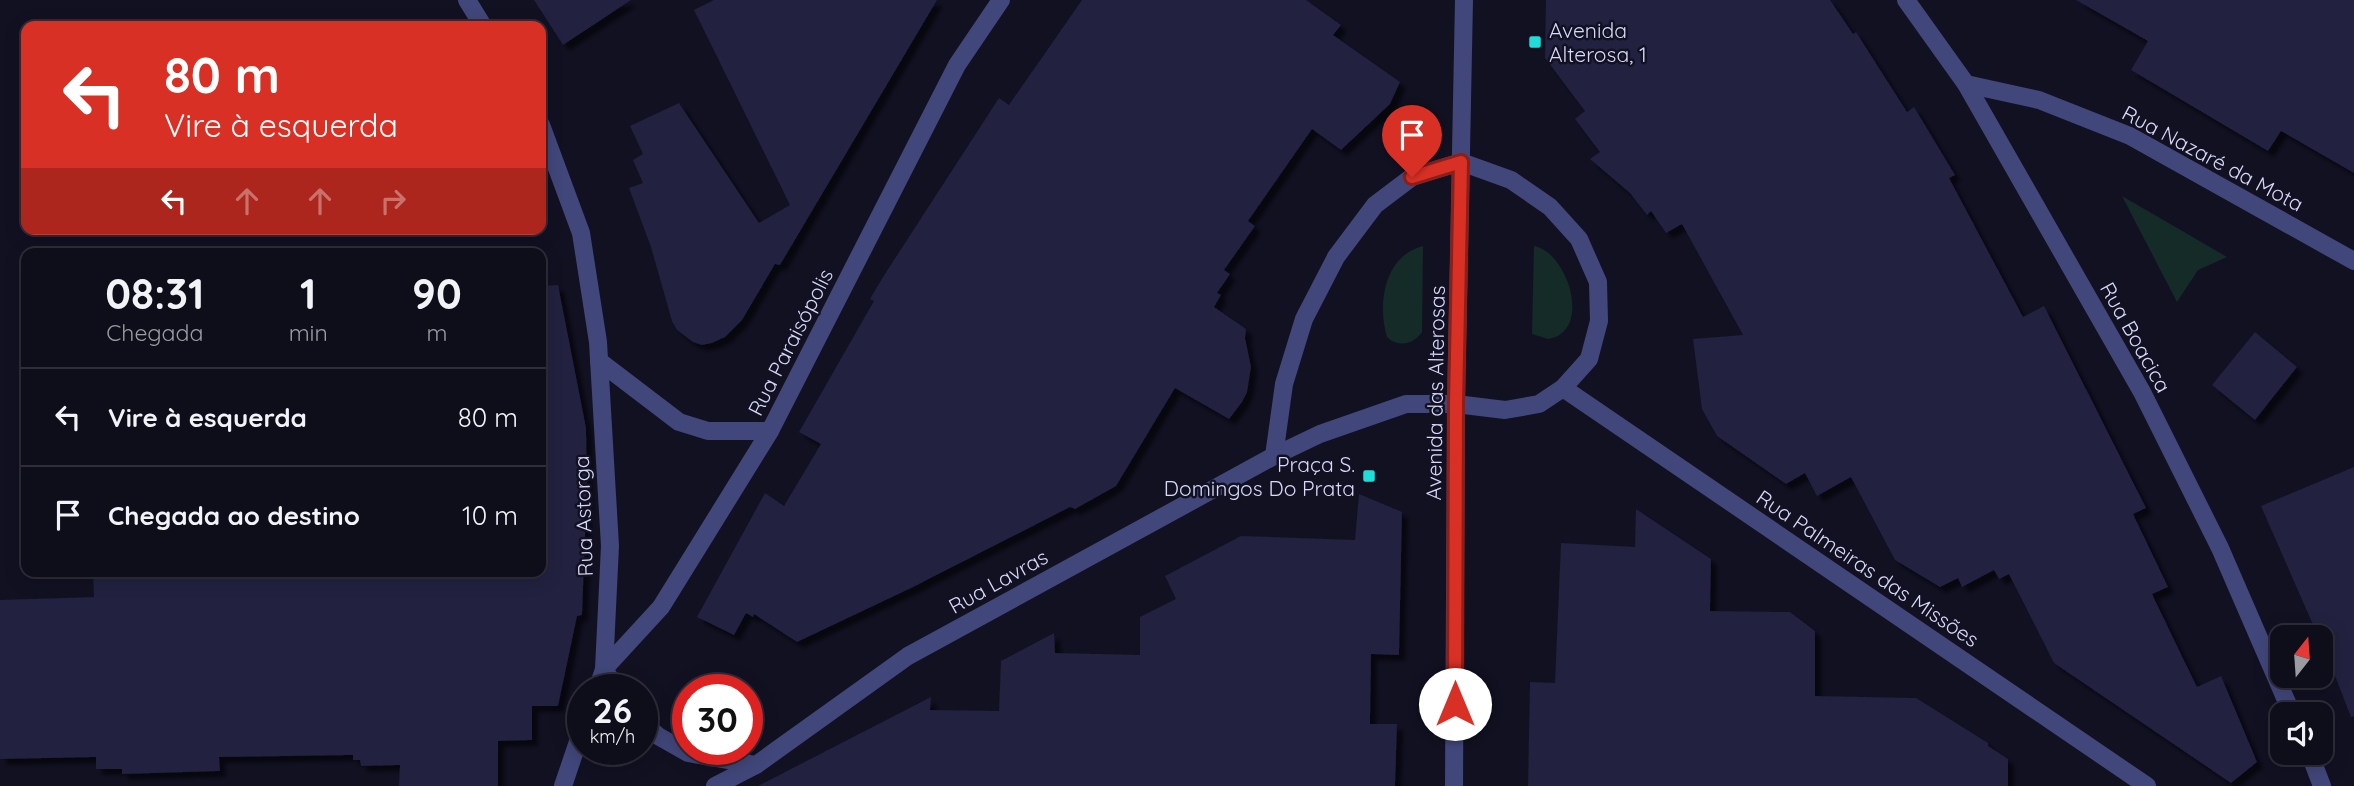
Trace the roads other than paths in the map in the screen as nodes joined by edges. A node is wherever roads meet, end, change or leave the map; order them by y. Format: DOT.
graph roads {
  1 [pos="467,0"];
  2 [pos="1001,0"];
  3 [pos="1464,0"];
  4 [pos="1906,0"];
  5 [pos="481,21"];
  6 [pos="1966,84"];
  7 [pos="546,138"];
  8 [pos="1461,162"];
  9 [pos="2354,261"];
  10 [pos="599,361"];
  11 [pos="1563,388"];
  12 [pos="1456,404"];
  13 [pos="770,431"];
  14 [pos="1274,456"];
  15 [pos="604,669"];
  16 [pos="602,674"];
  17 [pos="607,674"];
  18 [pos="2287,702"];
  19 [pos="763,760"];
  20 [pos="571,765"];
  21 [pos="756,765"];
  22 [pos="2314,765"];
  23 [pos="564,786"];
  24 [pos="715,786"];
  25 [pos="1454,786"];
  26 [pos="2147,786"];
  27 [pos="2322,786"];
  1 -- 5 [label="street"];
  2 -- 13 [label="street, Rua Paraisópolis"];
  3 -- 8 [label="street, Avenida das Alterosas"];
  4 -- 6 [label="street, Rua Boacica"];
  6 -- 9 [label="street, Rua Nazaré da Mota"];
  6 -- 18 [label="street, Rua Boacica"];
  7 -- 10 [label="street, Rua Astorga"];
  8 -- 11 [label="street, Rua Lavras"];
  8 -- 12 [label="street, Avenida das Alterosas"];
  8 -- 14 [label="street"];
  10 -- 13 [label="street"];
  10 -- 15 [label="street, Rua Astorga"];
  11 -- 12 [label="street, Rua Lavras"];
  11 -- 26 [label="street, Rua Palmeiras das Missões"];
  12 -- 14 [label="street, Rua Lavras"];
  12 -- 25 [label="street, Avenida das Alterosas"];
  13 -- 15 [label="street, Rua Paraisópolis"];
  14 -- 19 [label="street, Rua Lavras"];
  15 -- 16 [label="street, Rua Paraisópolis"];
  15 -- 17 [label="street"];
  20 -- 23 [label="street"];
  21 -- 24 [label="street, Rua Lavras"];
  22 -- 27 [label="street"];
}
